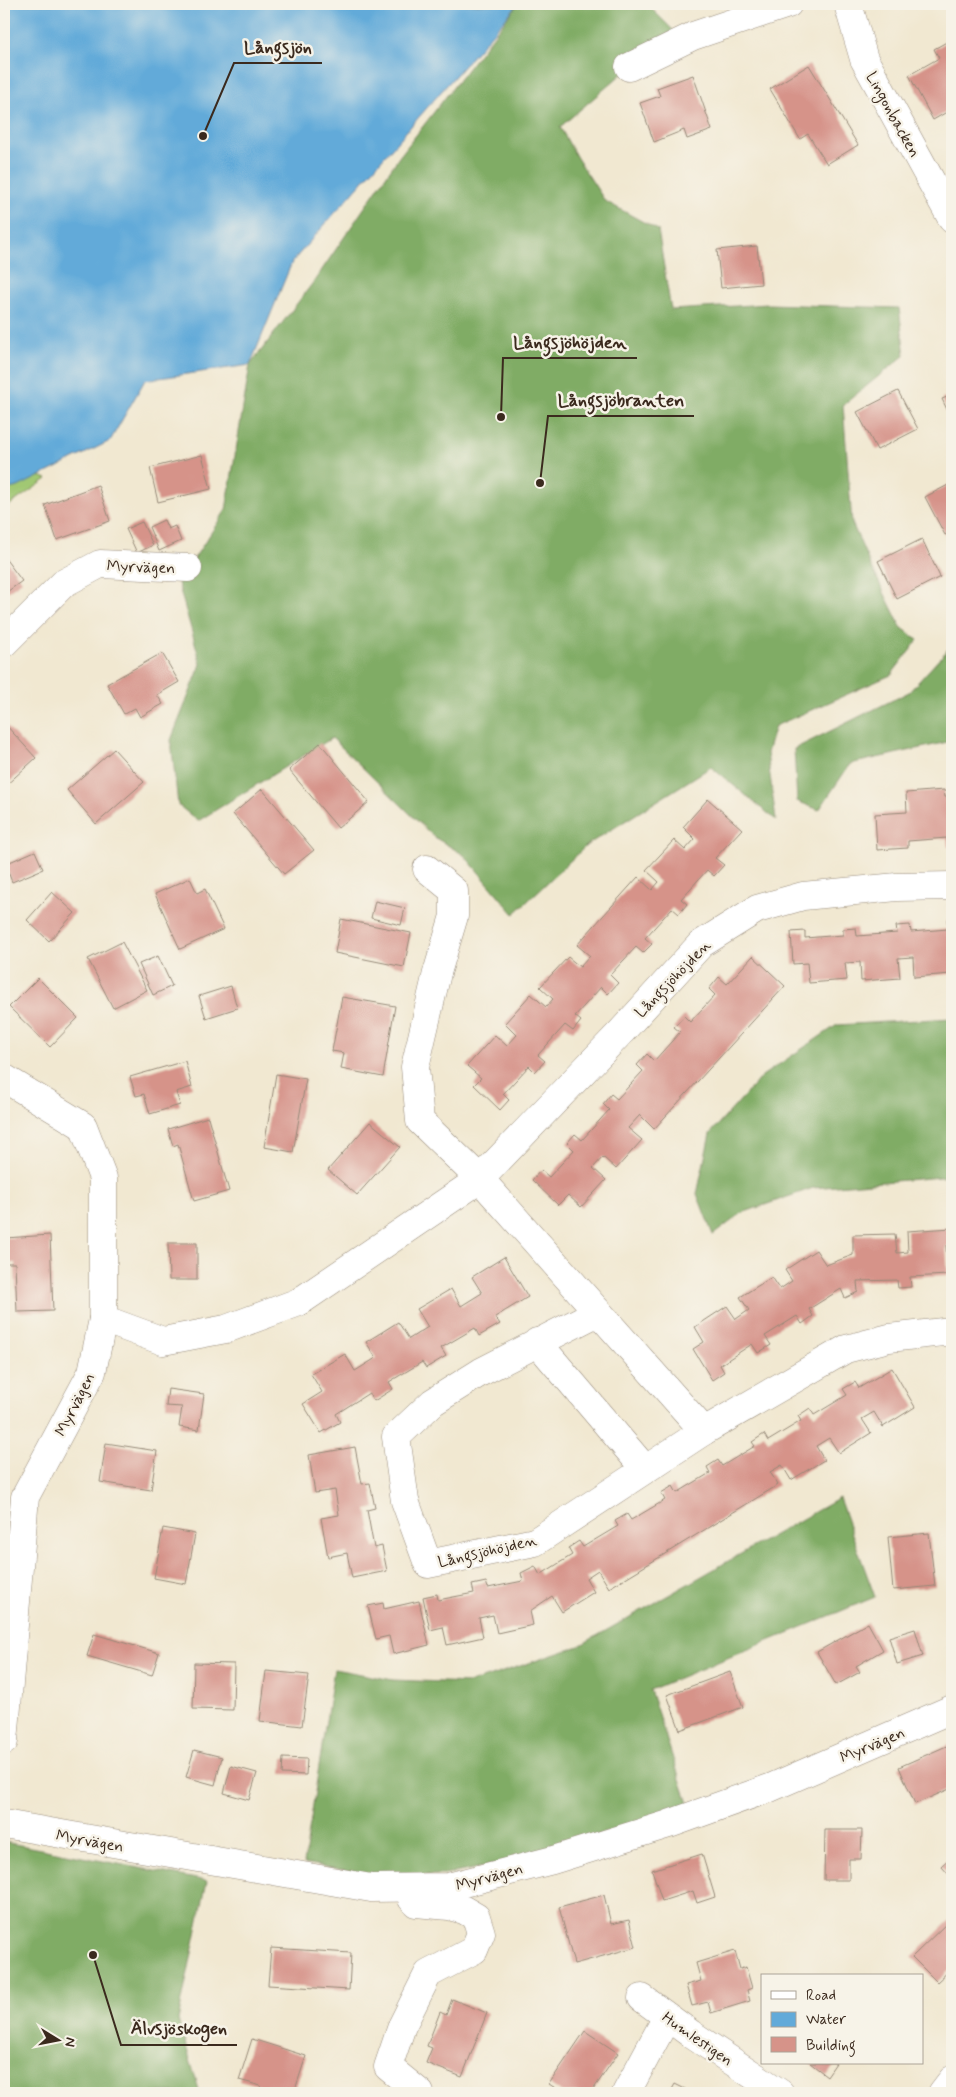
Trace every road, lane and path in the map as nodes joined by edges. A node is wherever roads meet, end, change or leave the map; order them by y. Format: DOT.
graph roads {
  1 [pos="788,4"];
  2 [pos="848,4"];
  3 [pos="629,67"];
  4 [pos="952,219"];
  5 [pos="188,568"];
  6 [pos="4,643"];
  7 [pos="427,869"];
  8 [pos="952,886"];
  9 [pos="4,1078"];
  10 [pos="480,1179"];
  11 [pos="598,1312"];
  12 [pos="103,1319"];
  13 [pos="952,1331"];
  14 [pos="537,1342"];
  15 [pos="704,1430"];
  16 [pos="645,1469"];
  17 [pos="952,1709"];
  18 [pos="4,1741"];
  19 [pos="4,1824"];
  20 [pos="401,1889"];
  21 [pos="642,1998"];
  22 [pos="667,2017"];
  23 [pos="952,2080"];
  24 [pos="420,2093"];
  25 [pos="626,2093"];
  26 [pos="780,2093"];
  27 [pos="942,2093"];
  1 -- 3 [label="street"];
  2 -- 4 [label="street, Lingonbacken"];
  5 -- 6 [label="street, Myrvägen"];
  7 -- 10 [label="street"];
  8 -- 10 [label="street, Långsjöhöjden"];
  9 -- 12 [label="street, Myrvägen"];
  10 -- 11 [label="street"];
  10 -- 12 [label="street, Långsjöhöjden"];
  11 -- 14 [label="street, Långsjöhöjden"];
  11 -- 15 [label="street"];
  12 -- 18 [label="street, Myrvägen"];
  13 -- 15 [label="street, Långsjöhöjden"];
  14 -- 16 [label="street"];
  14 -- 16 [label="street, Långsjöhöjden"];
  15 -- 16 [label="street, Långsjöhöjden"];
  17 -- 20 [label="street, Myrvägen"];
  19 -- 20 [label="street, Myrvägen"];
  20 -- 24 [label="street"];
  21 -- 22 [label="street, Humlestigen"];
  22 -- 25 [label="street"];
  22 -- 26 [label="street, Humlestigen"];
  23 -- 27 [label="street"];
}
